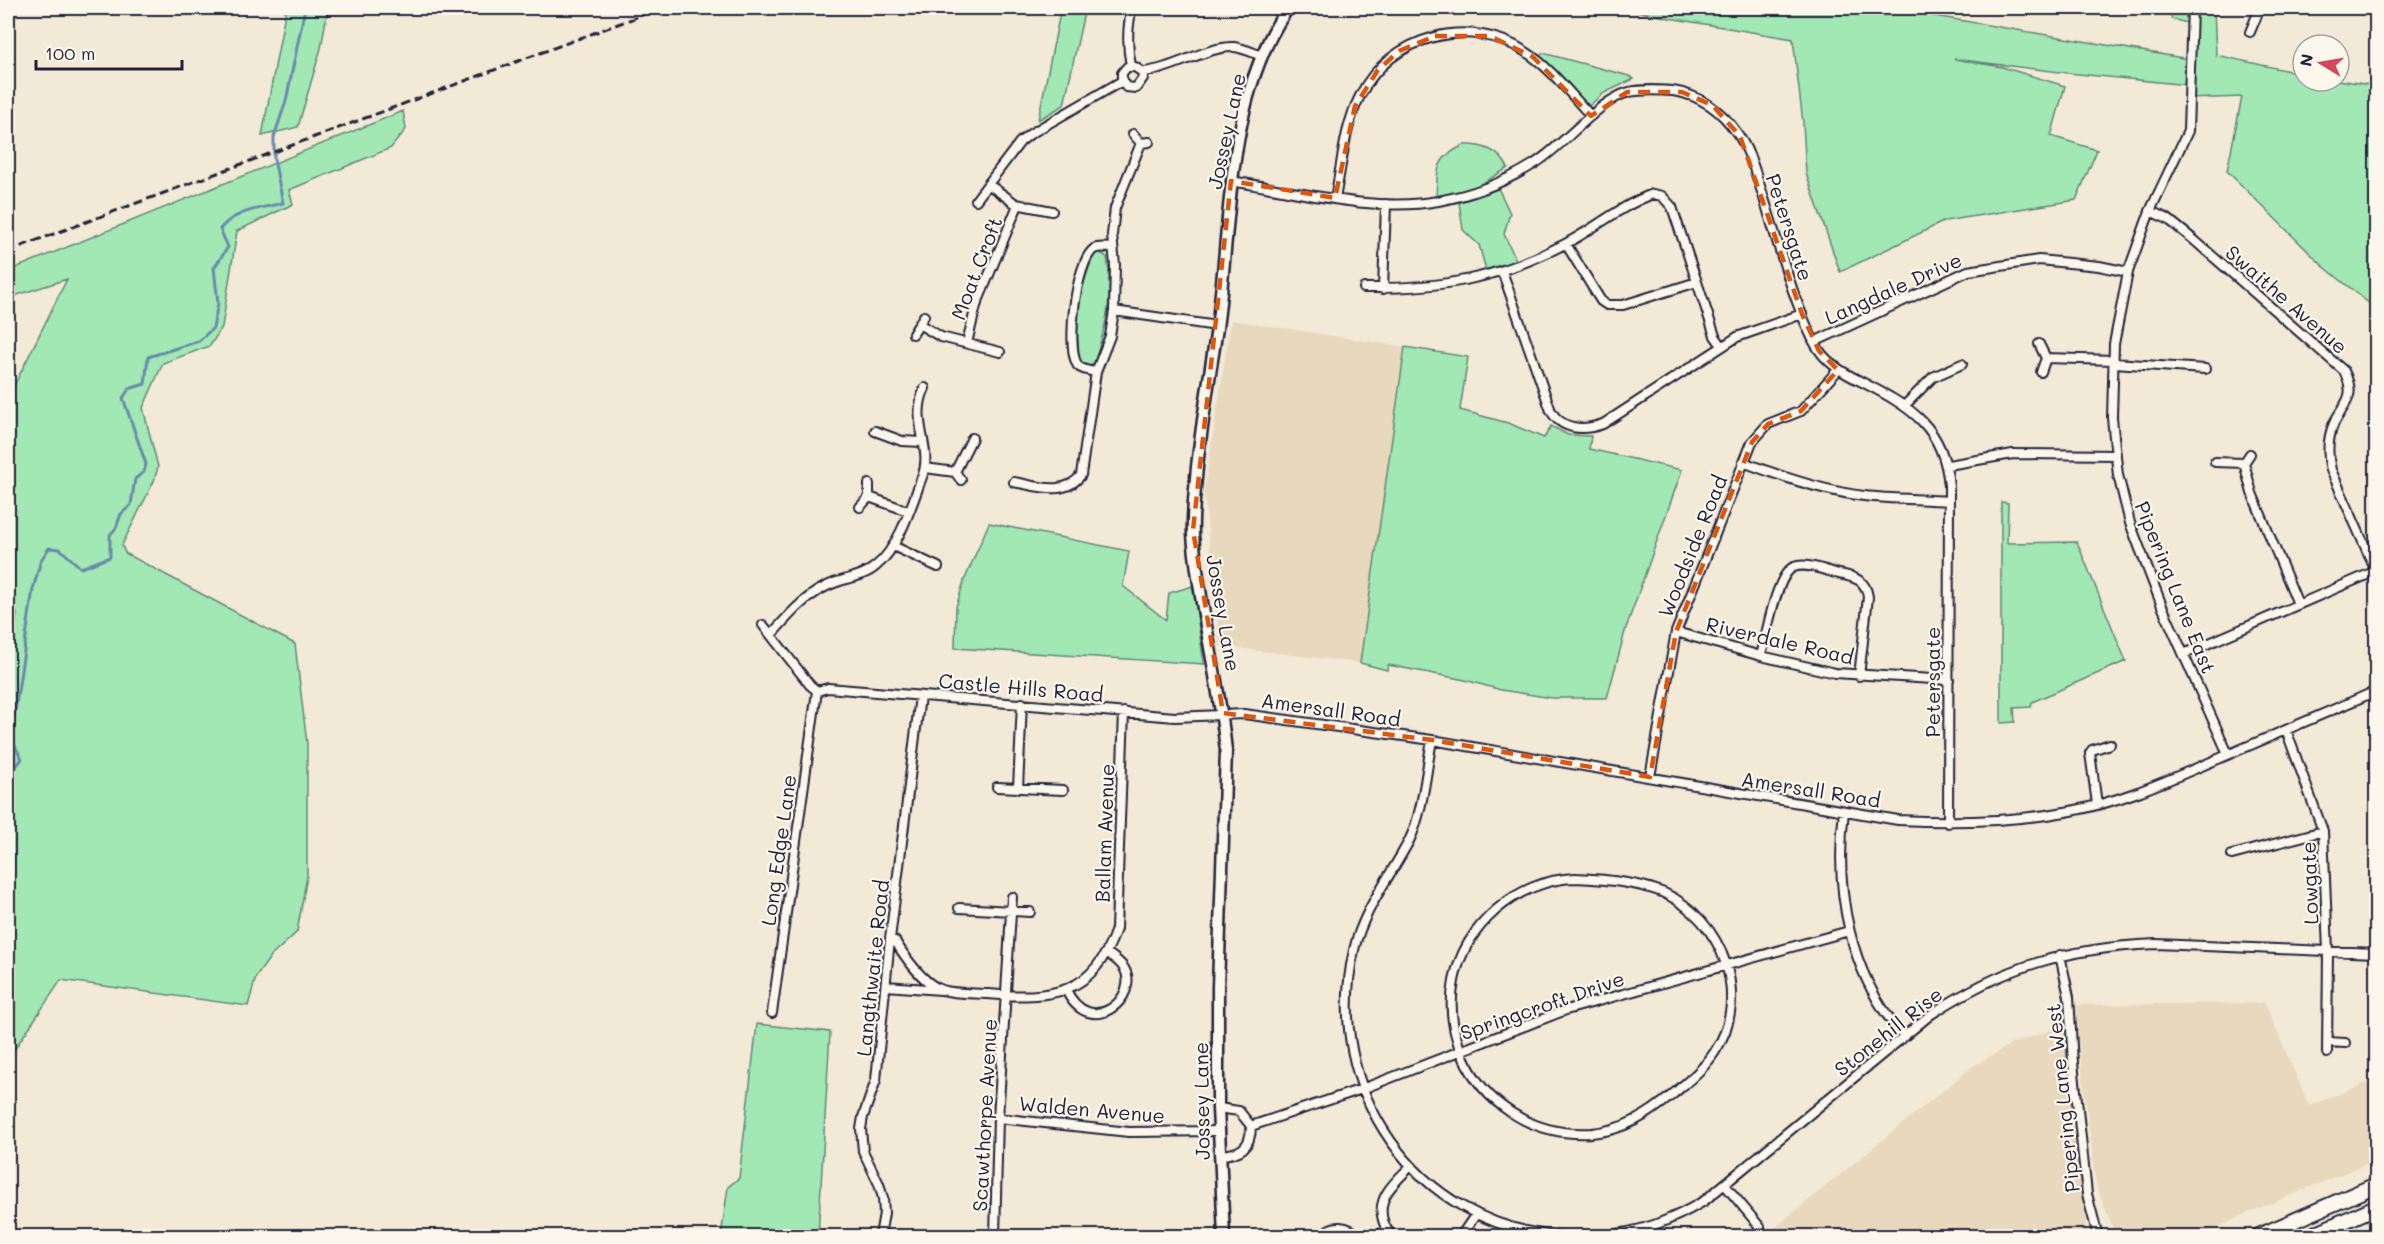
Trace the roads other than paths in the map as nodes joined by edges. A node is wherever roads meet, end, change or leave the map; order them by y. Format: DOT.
graph roads {
  1 [pos="1132,8"];
  2 [pos="1288,8"];
  3 [pos="2192,8"];
  4 [pos="2260,8"];
  5 [pos="2250,32"];
  6 [pos="1262,56"];
  7 [pos="1131,66"];
  8 [pos="1142,72"];
  9 [pos="1122,81"];
  10 [pos="1591,116"];
  11 [pos="1133,134"];
  12 [pos="1231,181"];
  13 [pos="988,184"];
  14 [pos="1335,198"];
  15 [pos="976,200"];
  16 [pos="1386,204"];
  17 [pos="1018,205"];
  18 [pos="1052,211"];
  19 [pos="2150,211"];
  20 [pos="1566,244"];
  21 [pos="1112,248"];
  22 [pos="1502,271"];
  23 [pos="2128,272"];
  24 [pos="1697,282"];
  25 [pos="1364,288"];
  26 [pos="1383,288"];
  27 [pos="1114,311"];
  28 [pos="1802,314"];
  29 [pos="924,316"];
  30 [pos="919,324"];
  31 [pos="1217,326"];
  32 [pos="913,334"];
  33 [pos="1814,342"];
  34 [pos="967,343"];
  35 [pos="2039,344"];
  36 [pos="1722,346"];
  37 [pos="1000,352"];
  38 [pos="2046,358"];
  39 [pos="2114,361"];
  40 [pos="1962,364"];
  41 [pos="2205,369"];
  42 [pos="1838,370"];
  43 [pos="1096,372"];
  44 [pos="2041,372"];
  45 [pos="925,388"];
  46 [pos="1905,405"];
  47 [pos="875,431"];
  48 [pos="972,438"];
  49 [pos="922,442"];
  50 [pos="2250,454"];
  51 [pos="2116,455"];
  52 [pos="1743,462"];
  53 [pos="2215,462"];
  54 [pos="2244,463"];
  55 [pos="1948,465"];
  56 [pos="925,468"];
  57 [pos="955,472"];
  58 [pos="961,480"];
  59 [pos="1014,482"];
  60 [pos="869,484"];
  61 [pos="869,497"];
  62 [pos="1948,501"];
  63 [pos="860,507"];
  64 [pos="908,511"];
  65 [pos="893,546"];
  66 [pos="938,567"];
  67 [pos="2376,571"];
  68 [pos="2298,604"];
  69 [pos="763,625"];
  70 [pos="1676,632"];
  71 [pos="771,636"];
  72 [pos="2184,654"];
  73 [pos="1761,656"];
  74 [pos="1860,676"];
  75 [pos="1949,680"];
  76 [pos="817,691"];
  77 [pos="2376,691"];
  78 [pos="920,696"];
  79 [pos="1022,703"];
  80 [pos="1124,712"];
  81 [pos="1222,713"];
  82 [pos="2286,730"];
  83 [pos="1432,740"];
  84 [pos="2110,744"];
  85 [pos="2228,754"];
  86 [pos="1650,777"];
  87 [pos="997,787"];
  88 [pos="1018,788"];
  89 [pos="1063,790"];
  90 [pos="2097,804"];
  91 [pos="1844,812"];
  92 [pos="1948,823"];
  93 [pos="2323,831"];
  94 [pos="2232,855"];
  95 [pos="1012,897"];
  96 [pos="958,908"];
  97 [pos="1011,911"];
  98 [pos="1030,912"];
  99 [pos="1849,931"];
  100 [pos="890,939"];
  101 [pos="2328,951"];
  102 [pos="1107,953"];
  103 [pos="2376,953"];
  104 [pos="2060,955"];
  105 [pos="1727,965"];
  106 [pos="886,986"];
  107 [pos="941,990"];
  108 [pos="1066,990"];
  109 [pos="1006,995"];
  110 [pos="772,1013"];
  111 [pos="1904,1036"];
  112 [pos="2327,1042"];
  113 [pos="2345,1043"];
  114 [pos="1461,1051"];
  115 [pos="2327,1053"];
  116 [pos="1362,1089"];
  117 [pos="1218,1108"];
  118 [pos="998,1118"];
  119 [pos="1251,1126"];
  120 [pos="1219,1131"];
  121 [pos="1220,1155"];
  122 [pos="1411,1166"];
  123 [pos="1725,1185"];
  124 [pos="2376,1185"];
  125 [pos="2376,1207"];
  126 [pos="1476,1214"];
  127 [pos="1760,1227"];
  128 [pos="1386,1230"];
  129 [pos="880,1236"];
  130 [pos="995,1236"];
  131 [pos="1224,1236"];
  132 [pos="1323,1236"];
  133 [pos="1359,1236"];
  134 [pos="1378,1236"];
  135 [pos="1393,1236"];
  136 [pos="1461,1236"];
  137 [pos="1559,1236"];
  138 [pos="1600,1236"];
  139 [pos="2098,1236"];
  140 [pos="2259,1236"];
  141 [pos="2310,1236"];
  1 -- 7 [label="street"];
  2 -- 6 [label="street, Jossey Lane"];
  3 -- 19 [label="street, Pipering Lane East"];
  4 -- 5 [label="street"];
  6 -- 8 [label="street"];
  6 -- 12 [label="street, Jossey Lane"];
  7 -- 8 [label="street"];
  7 -- 9 [label="street"];
  8 -- 9 [label="street"];
  9 -- 13 [label="street"];
  10 -- 14 [label="street"];
  10 -- 16 [label="street, Petersgate"];
  10 -- 28 [label="street, Petersgate"];
  11 -- 21 [label="street"];
  12 -- 14 [label="street, Petersgate"];
  12 -- 31 [label="street, Jossey Lane"];
  13 -- 15 [label="street"];
  13 -- 17 [label="street, Moat Croft"];
  14 -- 16 [label="street, Petersgate"];
  16 -- 26 [label="street"];
  17 -- 18 [label="street, Moat Croft"];
  17 -- 34 [label="street, Moat Croft"];
  19 -- 23 [label="street, Pipering Lane East"];
  19 -- 67 [label="street, Swaithe Avenue"];
  20 -- 22 [label="street"];
  20 -- 24 [label="street"];
  20 -- 24 [label="street"];
  21 -- 27 [label="street"];
  21 -- 43 [label="street"];
  22 -- 26 [label="street"];
  22 -- 36 [label="street"];
  23 -- 33 [label="street, Langdale Drive"];
  23 -- 39 [label="street, Pipering Lane East"];
  24 -- 36 [label="street"];
  25 -- 26 [label="street"];
  27 -- 31 [label="street"];
  27 -- 43 [label="street"];
  28 -- 33 [label="street, Petersgate"];
  28 -- 36 [label="street"];
  29 -- 30 [label="street"];
  30 -- 32 [label="street"];
  30 -- 34 [label="street"];
  31 -- 81 [label="street, Jossey Lane"];
  33 -- 42 [label="street, Petersgate"];
  34 -- 37 [label="street"];
  35 -- 38 [label="street"];
  38 -- 39 [label="street"];
  38 -- 44 [label="street"];
  39 -- 41 [label="street"];
  39 -- 51 [label="street, Pipering Lane East"];
  40 -- 46 [label="street"];
  42 -- 46 [label="street, Petersgate"];
  42 -- 52 [label="street, Woodside Road"];
  43 -- 59 [label="street"];
  45 -- 49 [label="street"];
  46 -- 55 [label="street, Petersgate"];
  47 -- 49 [label="street"];
  48 -- 57 [label="street"];
  49 -- 56 [label="street"];
  50 -- 54 [label="street"];
  51 -- 55 [label="street"];
  51 -- 72 [label="street, Pipering Lane East"];
  52 -- 62 [label="street"];
  52 -- 70 [label="street, Woodside Road"];
  53 -- 54 [label="street"];
  54 -- 68 [label="street"];
  55 -- 62 [label="street, Petersgate"];
  56 -- 57 [label="street"];
  56 -- 64 [label="street"];
  57 -- 58 [label="street"];
  60 -- 61 [label="street"];
  61 -- 63 [label="street"];
  61 -- 64 [label="street"];
  62 -- 75 [label="street, Petersgate"];
  64 -- 65 [label="street"];
  65 -- 66 [label="street"];
  65 -- 71 [label="street"];
  67 -- 68 [label="street"];
  68 -- 72 [label="street"];
  69 -- 71 [label="street"];
  70 -- 73 [label="street, Riverdale Road"];
  70 -- 86 [label="street, Woodside Road"];
  71 -- 76 [label="street"];
  72 -- 85 [label="street, Pipering Lane East"];
  73 -- 74 [label="street, Riverdale Road"];
  73 -- 74 [label="street"];
  74 -- 75 [label="street, Riverdale Road"];
  75 -- 92 [label="street, Petersgate"];
  76 -- 78 [label="street, Castle Hills Road"];
  76 -- 110 [label="street, Long Edge Lane"];
  77 -- 82 [label="street, Amersall Road"];
  78 -- 79 [label="street, Castle Hills Road"];
  78 -- 100 [label="street, Langthwaite Road"];
  79 -- 80 [label="street, Castle Hills Road"];
  79 -- 88 [label="street"];
  80 -- 81 [label="street, Castle Hills Road"];
  80 -- 102 [label="street, Ballam Avenue"];
  81 -- 83 [label="street, Amersall Road"];
  81 -- 117 [label="street, Jossey Lane"];
  82 -- 85 [label="street, Amersall Road"];
  82 -- 93 [label="street, Lowgate"];
  83 -- 86 [label="street, Amersall Road"];
  83 -- 116 [label="street"];
  84 -- 90 [label="street"];
  85 -- 90 [label="street, Amersall Road"];
  86 -- 91 [label="street, Amersall Road"];
  87 -- 88 [label="street"];
  88 -- 89 [label="street"];
  90 -- 92 [label="street, Amersall Road"];
  91 -- 92 [label="street, Amersall Road"];
  91 -- 99 [label="street"];
  93 -- 94 [label="street"];
  93 -- 101 [label="street, Lowgate"];
  95 -- 97 [label="street, Scawthorpe Avenue"];
  96 -- 97 [label="street"];
  97 -- 98 [label="street"];
  97 -- 109 [label="street, Scawthorpe Avenue"];
  99 -- 105 [label="street, Springcroft Drive"];
  99 -- 111 [label="street"];
  100 -- 106 [label="street, Langthwaite Road"];
  100 -- 107 [label="street"];
  101 -- 103 [label="street, Stonehill Rise"];
  101 -- 104 [label="street, Stonehill Rise"];
  101 -- 112 [label="street, Lowgate"];
  102 -- 108 [label="street, Ballam Avenue"];
  102 -- 108 [label="street"];
  104 -- 111 [label="street, Stonehill Rise"];
  104 -- 139 [label="street, Pipering Lane West"];
  105 -- 114 [label="street, Springcroft Drive"];
  105 -- 114 [label="street"];
  105 -- 114 [label="street"];
  106 -- 107 [label="street, Ballam Avenue"];
  106 -- 129 [label="street, Langthwaite Road"];
  107 -- 109 [label="street, Ballam Avenue"];
  108 -- 109 [label="street, Ballam Avenue"];
  109 -- 118 [label="street, Scawthorpe Avenue"];
  111 -- 123 [label="street, Stonehill Rise"];
  112 -- 113 [label="street"];
  112 -- 115 [label="street, Lowgate"];
  114 -- 116 [label="street, Springcroft Drive"];
  116 -- 119 [label="street, Springcroft Drive"];
  116 -- 122 [label="street"];
  117 -- 119 [label="street"];
  117 -- 120 [label="street, Jossey Lane"];
  118 -- 120 [label="street, Walden Avenue"];
  118 -- 130 [label="street, Scawthorpe Avenue"];
  119 -- 121 [label="street"];
  120 -- 121 [label="street, Jossey Lane"];
  121 -- 131 [label="street, Jossey Lane"];
  122 -- 126 [label="street"];
  122 -- 128 [label="street"];
  123 -- 127 [label="street"];
  123 -- 138 [label="street, Stonehill Rise"];
  124 -- 140 [label="highway"];
  125 -- 141 [label="highway"];
  126 -- 136 [label="street"];
  126 -- 137 [label="street"];
  128 -- 134 [label="street"];
  128 -- 135 [label="street"];
  132 -- 133 [label="street"];
}
